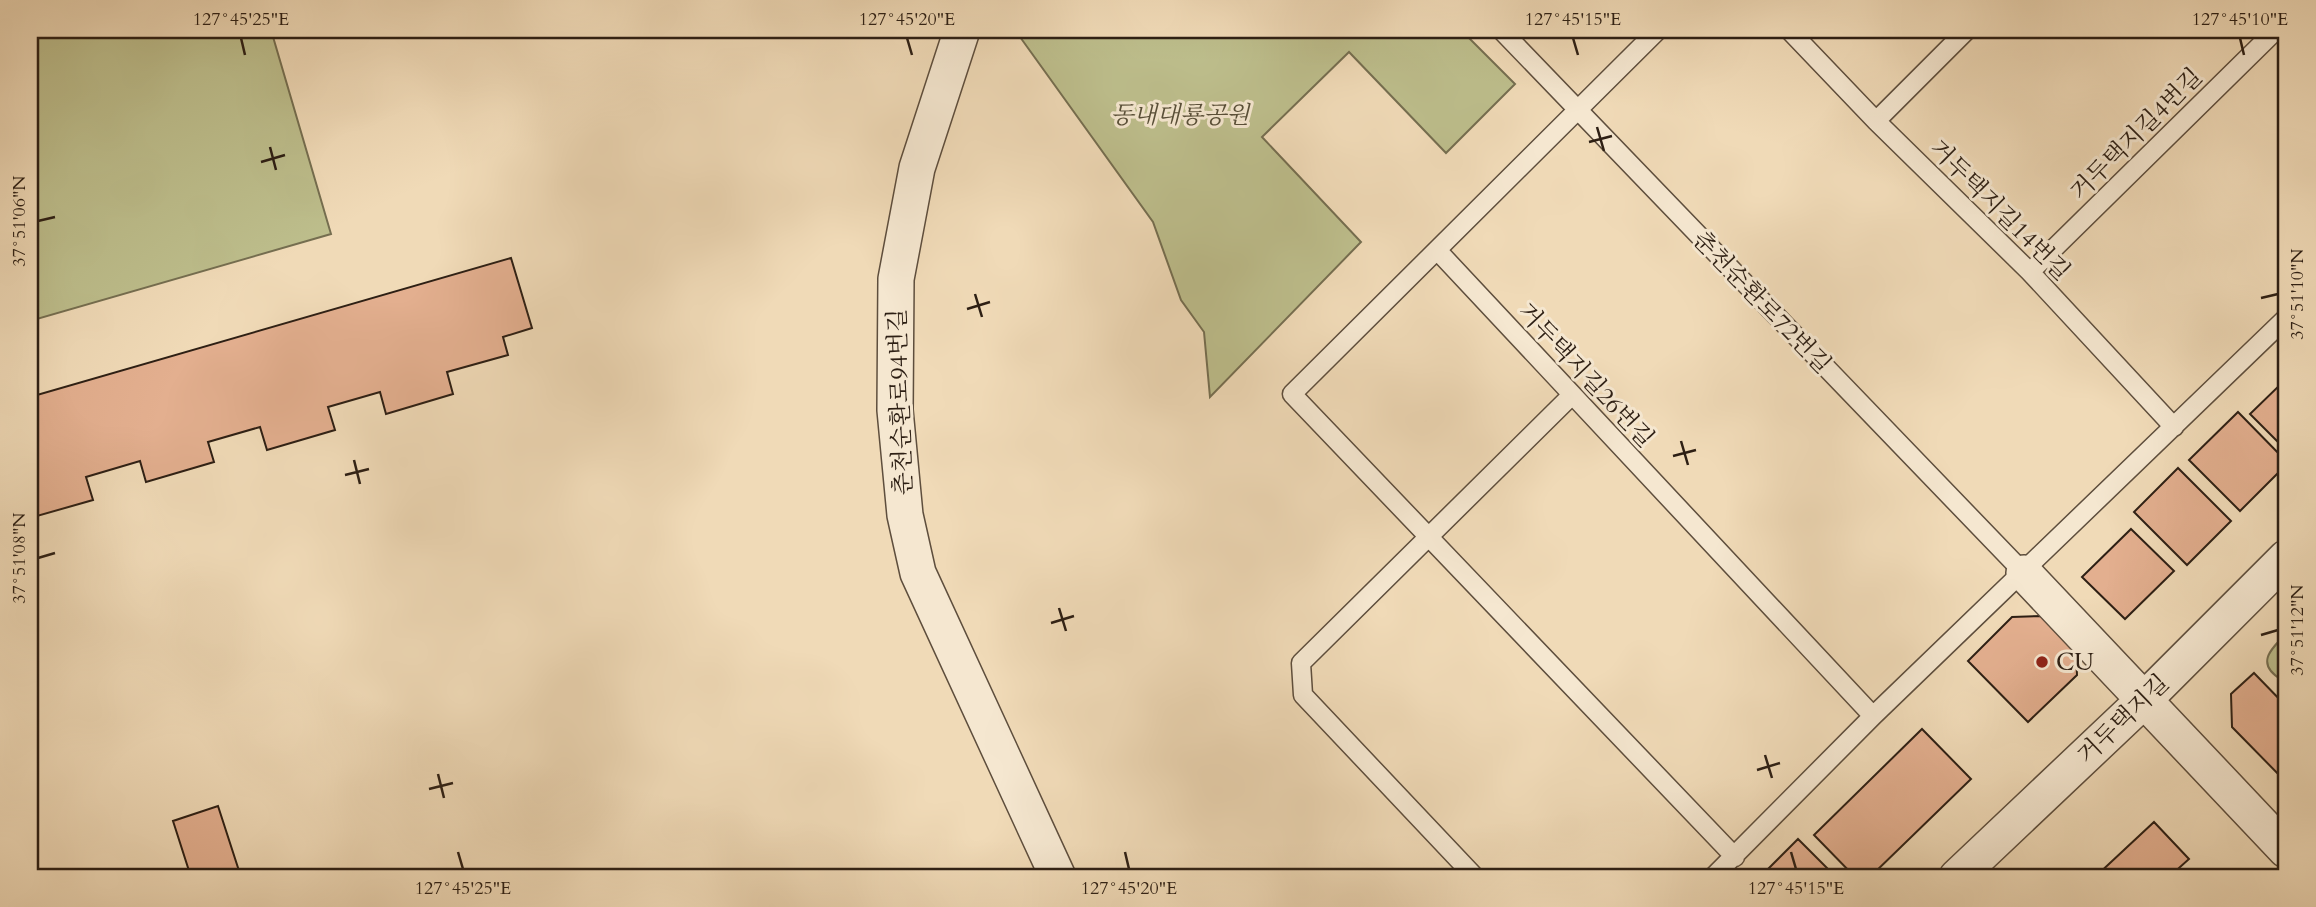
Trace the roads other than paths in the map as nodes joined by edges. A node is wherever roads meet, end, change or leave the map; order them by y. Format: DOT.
graph roads {
  1 [pos="962,30"];
  2 [pos="1501,30"];
  3 [pos="1658,30"];
  4 [pos="1789,30"];
  5 [pos="1967,30"];
  6 [pos="2276,30"];
  7 [pos="1576,109"];
  8 [pos="1876,121"];
  9 [pos="1437,250"];
  10 [pos="2030,272"];
  11 [pos="2286,318"];
  12 [pos="1571,396"];
  13 [pos="2174,427"];
  14 [pos="1429,536"];
  15 [pos="2286,558"];
  16 [pos="2024,573"];
  17 [pos="2144,700"];
  18 [pos="1873,716"];
  19 [pos="2286,850"];
  20 [pos="1735,857"];
  21 [pos="1469,875"];
  22 [pos="1058,877"];
  23 [pos="1713,877"];
  24 [pos="1957,877"];
  1 -- 22 [label="street, 춘천순환로94번길"];
  2 -- 7 [label="lane, 춘천순환로72번길"];
  3 -- 7 [label="lane"];
  4 -- 8 [label="lane, 거두택지길14번길"];
  5 -- 8 [label="lane"];
  6 -- 10 [label="lane, 거두택지길4번길"];
  7 -- 9 [label="lane"];
  7 -- 16 [label="lane, 춘천순환로72번길"];
  8 -- 10 [label="lane, 거두택지길14번길"];
  9 -- 12 [label="lane, 거두택지길26번길"];
  9 -- 14 [label="lane"];
  10 -- 13 [label="lane, 거두택지길14번길"];
  11 -- 13 [label="lane"];
  12 -- 14 [label="lane"];
  12 -- 18 [label="lane, 거두택지길26번길"];
  13 -- 16 [label="lane"];
  14 -- 20 [label="lane"];
  14 -- 21 [label="lane"];
  15 -- 17 [label="street, 거두택지길"];
  16 -- 17 [label="street, 춘천순환로72번길"];
  16 -- 18 [label="lane"];
  17 -- 19 [label="street, 춘천순환로72번길"];
  17 -- 24 [label="street, 거두택지길"];
  18 -- 20 [label="lane"];
  20 -- 23 [label="lane"];
}
